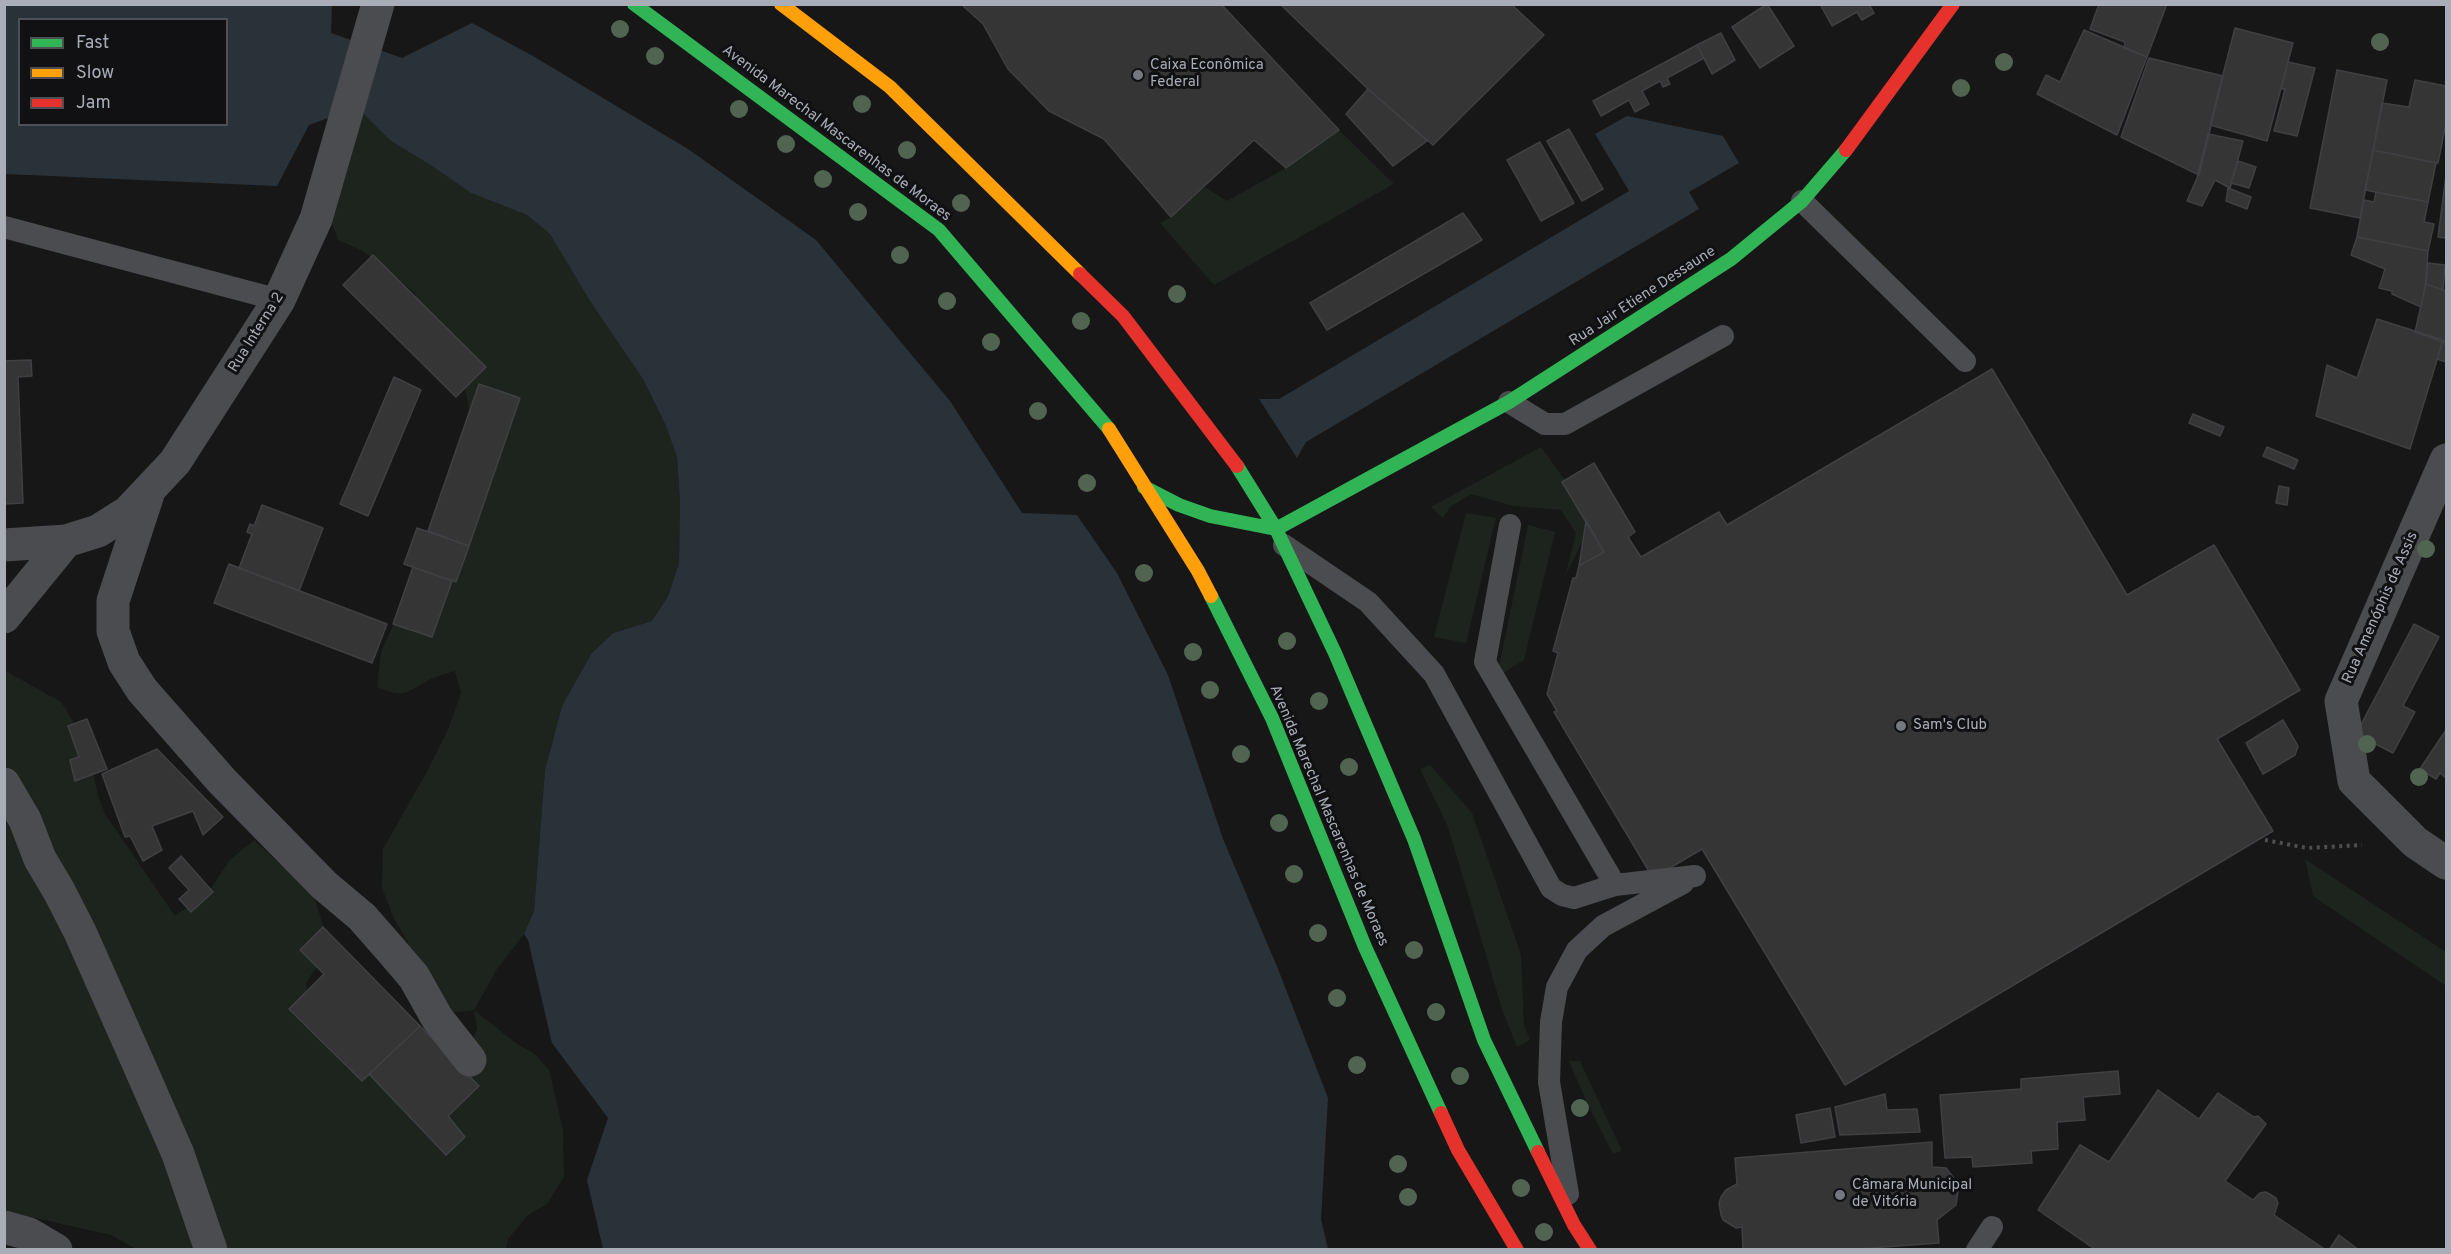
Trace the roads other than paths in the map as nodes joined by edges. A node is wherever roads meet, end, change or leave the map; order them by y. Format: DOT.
graph roads {
  1 [pos="378,4"];
  2 [pos="634,4"];
  3 [pos="781,4"];
  4 [pos="1953,4"];
  5 [pos="1802,201"];
  6 [pos="4,227"];
  7 [pos="279,300"];
  8 [pos="1723,336"];
  9 [pos="1965,362"];
  10 [pos="1509,402"];
  11 [pos="2446,459"];
  12 [pos="1144,487"];
  13 [pos="148,494"];
  14 [pos="1510,525"];
  15 [pos="1279,537"];
  16 [pos="66,541"];
  17 [pos="4,545"];
  18 [pos="4,616"];
  19 [pos="4,784"];
  20 [pos="2446,863"];
  21 [pos="1615,885"];
  22 [pos="470,1060"];
  23 [pos="1574,1225"];
  24 [pos="4,1227"];
  25 [pos="1992,1227"];
  26 [pos="56,1250"];
  27 [pos="211,1250"];
  28 [pos="1517,1250"];
  29 [pos="1590,1250"];
  30 [pos="1977,1250"];
  1 -- 7 [label="street, Rua Interna 2"];
  2 -- 12 [label="main road, Avenida Marechal Mascarenhas de Moraes"];
  3 -- 15 [label="main road"];
  4 -- 5 [label="main road, Rua Jair Etiene Dessaune"];
  5 -- 9 [label="lane"];
  5 -- 10 [label="main road, Rua Jair Etiene Dessaune"];
  6 -- 7 [label="lane"];
  7 -- 13 [label="street, Rua Interna 2"];
  8 -- 10 [label="lane"];
  10 -- 15 [label="main road, Rua Jair Etiene Dessaune"];
  11 -- 20 [label="street, Rua Amenóphis de Assis"];
  12 -- 15 [label="main road"];
  12 -- 28 [label="main road, Avenida Marechal Mascarenhas de Moraes"];
  13 -- 16 [label="street, Rua Interna 2"];
  13 -- 22 [label="street"];
  14 -- 21 [label="lane"];
  15 -- 21 [label="lane"];
  15 -- 23 [label="main road"];
  16 -- 17 [label="street, Rua Interna 2"];
  16 -- 18 [label="street"];
  19 -- 27 [label="street"];
  21 -- 23 [label="lane"];
  23 -- 29 [label="main road"];
  24 -- 26 [label="street"];
  25 -- 30 [label="lane"];
}
